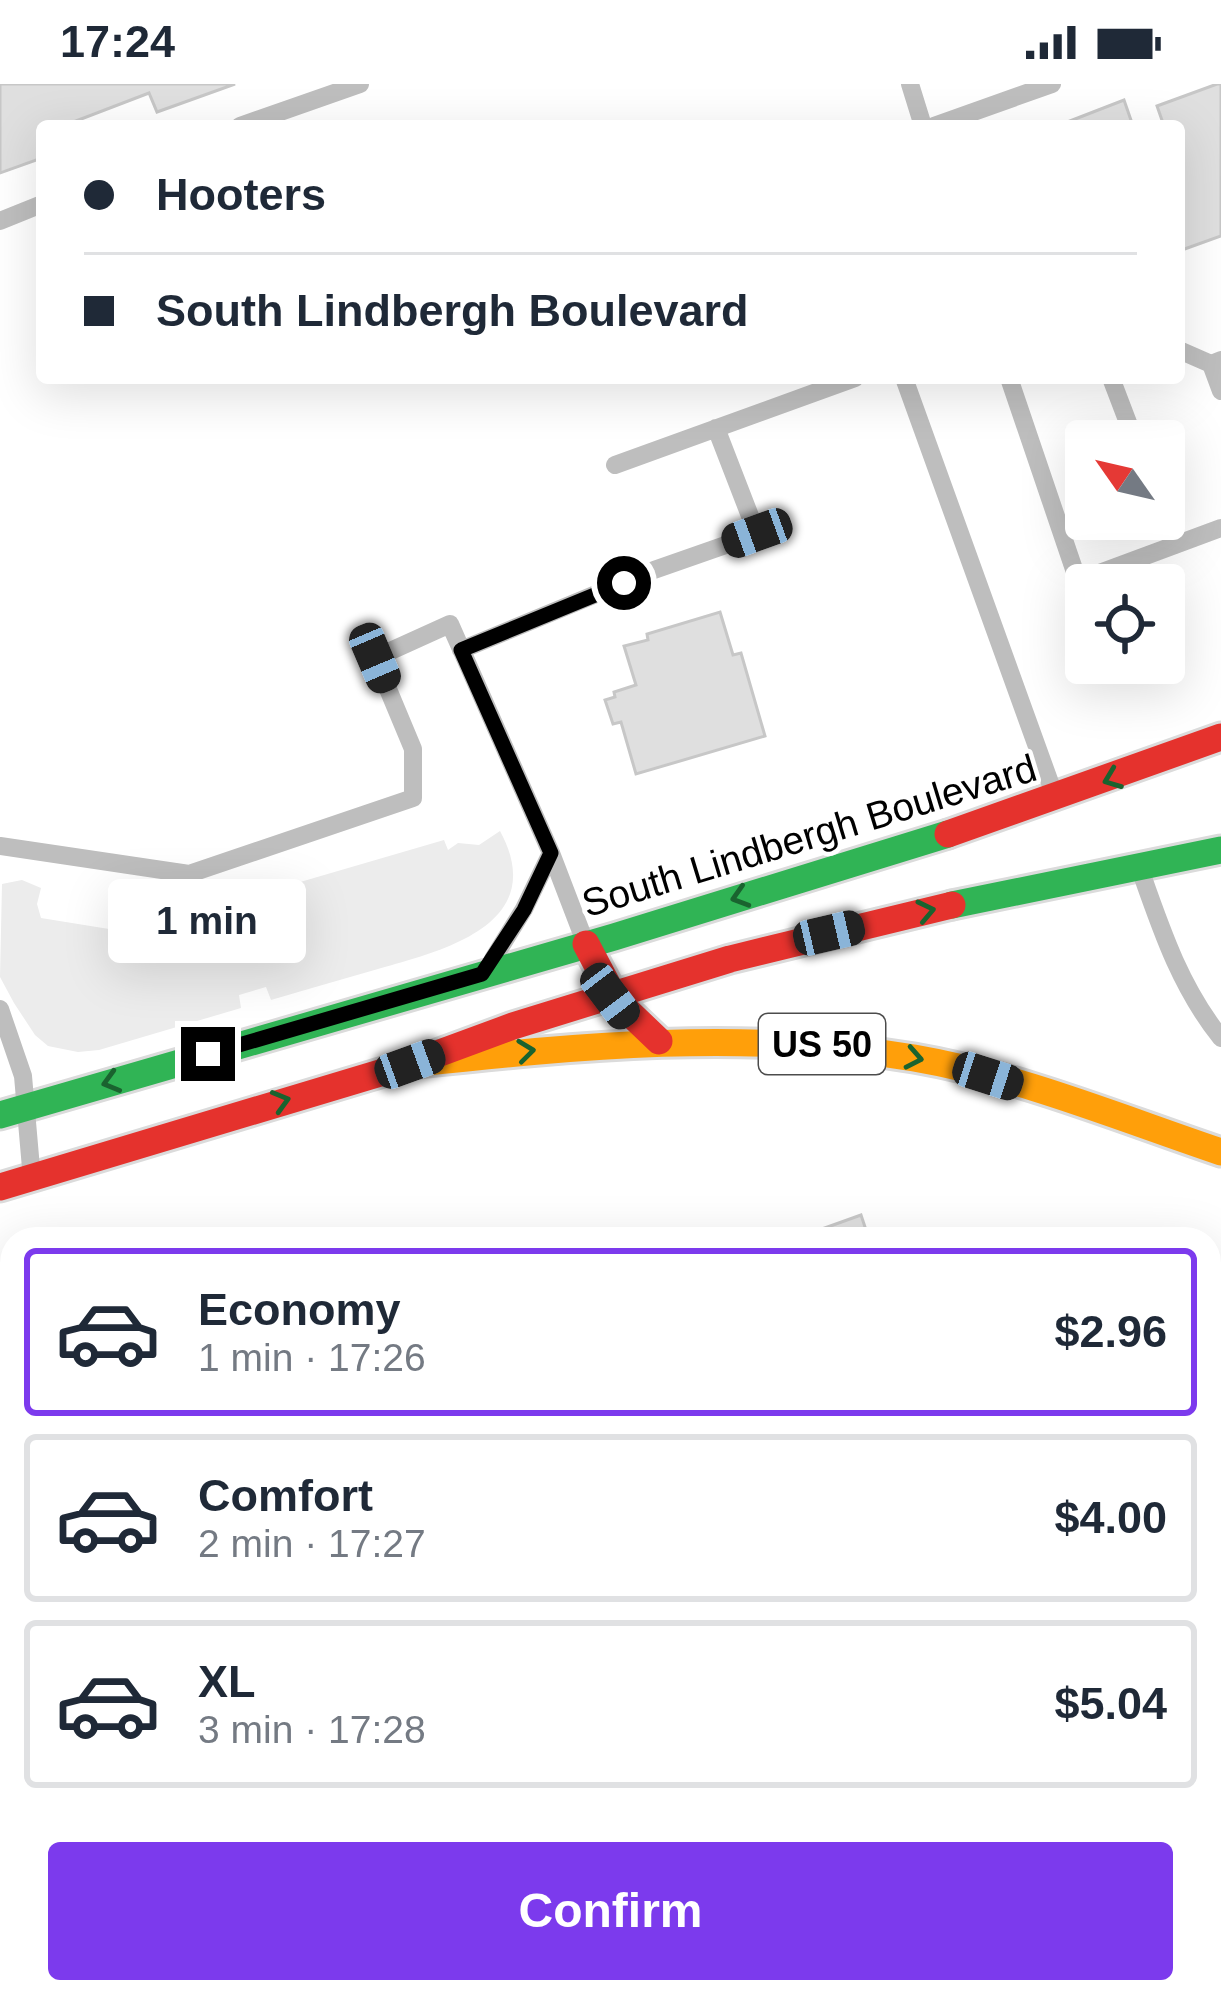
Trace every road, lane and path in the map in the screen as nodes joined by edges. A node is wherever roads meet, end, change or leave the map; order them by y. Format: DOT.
graph roads {
  1 [pos="360,84"];
  2 [pos="910,84"];
  3 [pos="1052,84"];
  4 [pos="258,120"];
  5 [pos="921,120"];
  6 [pos="951,120"];
  7 [pos="36,206"];
  8 [pos="0,221"];
  9 [pos="1185,352"];
  10 [pos="1216,362"];
  11 [pos="838,384"];
  12 [pos="906,384"];
  13 [pos="1011,384"];
  14 [pos="1114,384"];
  15 [pos="1221,391"];
  16 [pos="1128,420"];
  17 [pos="716,428"];
  18 [pos="615,464"];
  19 [pos="1221,528"];
  20 [pos="1173,540"];
  21 [pos="1175,545"];
  22 [pos="461,650"];
  23 [pos="1221,736"];
  24 [pos="1057,800"];
  25 [pos="1,847"];
  26 [pos="1221,850"];
  27 [pos="551,853"];
  28 [pos="1139,867"];
  29 [pos="586,944"];
  30 [pos="482,974"];
  31 [pos="610,996"];
  32 [pos="0,1009"];
  33 [pos="1221,1038"];
  34 [pos="659,1041"];
  35 [pos="410,1064"];
  36 [pos="12,1111"];
  37 [pos="1221,1153"];
  38 [pos="32,1178"];
  39 [pos="0,1187"];
  1 -- 4 [label="lane"];
  2 -- 5 [label="lane"];
  3 -- 6 [label="lane"];
  7 -- 8 [label="lane"];
  9 -- 10 [label="lane"];
  10 -- 15 [label="lane"];
  11 -- 17 [label="lane"];
  12 -- 24 [label="lane"];
  13 -- 21 [label="lane"];
  14 -- 16 [label="lane"];
  17 -- 18 [label="lane"];
  17 -- 22 [label="lane"];
  19 -- 21 [label="lane"];
  20 -- 21 [label="lane"];
  22 -- 25 [label="lane"];
  22 -- 27 [label="lane"];
  23 -- 24 [label="main road, South Lindbergh Boulevard, one-way"];
  24 -- 29 [label="main road, South Lindbergh Boulevard, one-way"];
  26 -- 28 [label="main road"];
  27 -- 29 [label="lane"];
  27 -- 30 [label="lane"];
  31 -- 28 [label="main road, one-way"];
  28 -- 33 [label="lane"];
  29 -- 30 [label="main road, South Lindbergh Boulevard"];
  29 -- 31 [label="main road"];
  30 -- 36 [label="main road, South Lindbergh Boulevard, one-way"];
  31 -- 34 [label="main road"];
  31 -- 35 [label="main road"];
  32 -- 36 [label="lane"];
  35 -- 34 [label="main road, US 50, one-way"];
  34 -- 37 [label="main road, US 50, one-way"];
  38 -- 35 [label="main road, US 50, one-way"];
  36 -- 38 [label="lane"];
  38 -- 39 [label="main road, US 50"];
}
